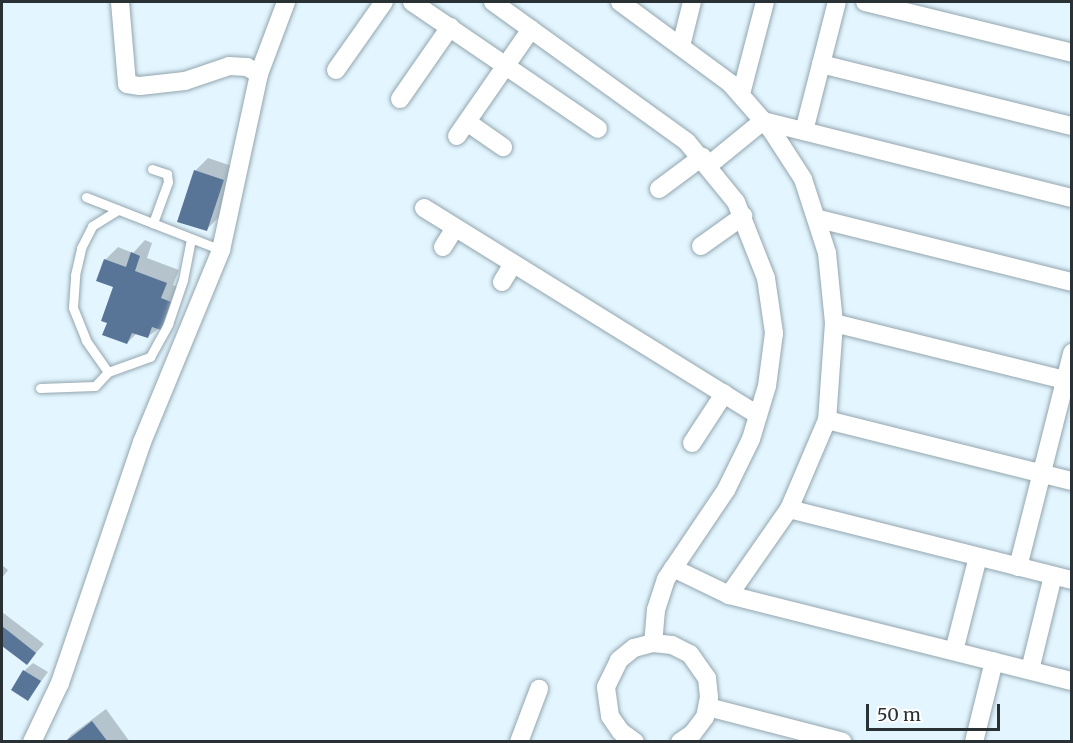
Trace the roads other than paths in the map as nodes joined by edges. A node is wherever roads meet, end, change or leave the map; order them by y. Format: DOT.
graph roads {
  1 [pos="120,2"];
  2 [pos="286,2"];
  3 [pos="384,2"];
  4 [pos="412,2"];
  5 [pos="493,2"];
  6 [pos="620,2"];
  7 [pos="692,2"];
  8 [pos="765,2"];
  9 [pos="837,2"];
  10 [pos="865,2"];
  11 [pos="450,27"];
  12 [pos="531,29"];
  13 [pos="681,46"];
  14 [pos="1071,53"];
  15 [pos="821,64"];
  16 [pos="506,66"];
  17 [pos="336,70"];
  18 [pos="260,72"];
  19 [pos="741,94"];
  20 [pos="400,99"];
  21 [pos="763,121"];
  22 [pos="1071,126"];
  23 [pos="598,129"];
  24 [pos="804,131"];
  25 [pos="503,147"];
  26 [pos="705,161"];
  27 [pos="152,169"];
  28 [pos="659,189"];
  29 [pos="86,197"];
  30 [pos="1071,198"];
  31 [pos="424,208"];
  32 [pos="118,210"];
  33 [pos="743,216"];
  34 [pos="819,219"];
  35 [pos="153,223"];
  36 [pos="455,228"];
  37 [pos="191,239"];
  38 [pos="701,246"];
  39 [pos="443,247"];
  40 [pos="221,250"];
  41 [pos="513,264"];
  42 [pos="502,282"];
  43 [pos="1071,282"];
  44 [pos="834,323"];
  45 [pos="1071,353"];
  46 [pos="108,372"];
  47 [pos="1068,381"];
  48 [pos="40,388"];
  49 [pos="724,394"];
  50 [pos="759,415"];
  51 [pos="827,420"];
  52 [pos="693,443"];
  53 [pos="1041,473"];
  54 [pos="1071,481"];
  55 [pos="789,509"];
  56 [pos="978,557"];
  57 [pos="1017,567"];
  58 [pos="673,568"];
  59 [pos="1053,576"];
  60 [pos="1071,580"];
  61 [pos="729,595"];
  62 [pos="653,643"];
  63 [pos="954,651"];
  64 [pos="994,661"];
  65 [pos="1030,670"];
  66 [pos="1071,681"];
  67 [pos="539,688"];
  68 [pos="708,707"];
  69 [pos="32,741"];
  70 [pos="519,741"];
  71 [pos="635,741"];
  72 [pos="680,741"];
  73 [pos="843,741"];
  74 [pos="974,741"];
  1 -- 18 [label="street"];
  2 -- 18 [label="street"];
  3 -- 17 [label="street"];
  4 -- 11 [label="street"];
  5 -- 12 [label="street"];
  6 -- 13 [label="street"];
  7 -- 13 [label="street"];
  8 -- 19 [label="street"];
  9 -- 15 [label="street"];
  10 -- 14 [label="street"];
  11 -- 16 [label="street"];
  11 -- 20 [label="street"];
  12 -- 16 [label="street"];
  12 -- 26 [label="street"];
  13 -- 19 [label="street"];
  15 -- 22 [label="street"];
  15 -- 24 [label="street"];
  16 -- 23 [label="street"];
  16 -- 25 [label="street"];
  18 -- 40 [label="street"];
  19 -- 21 [label="street"];
  21 -- 24 [label="street"];
  21 -- 26 [label="street"];
  21 -- 34 [label="street"];
  24 -- 30 [label="street"];
  26 -- 28 [label="street"];
  26 -- 33 [label="street"];
  27 -- 35 [label="lane"];
  29 -- 32 [label="lane"];
  31 -- 36 [label="street"];
  32 -- 35 [label="lane"];
  32 -- 46 [label="lane"];
  33 -- 38 [label="street"];
  33 -- 50 [label="street"];
  34 -- 43 [label="street"];
  34 -- 44 [label="street"];
  35 -- 37 [label="lane"];
  36 -- 39 [label="street"];
  36 -- 41 [label="street"];
  37 -- 40 [label="lane"];
  37 -- 46 [label="lane"];
  40 -- 69 [label="street"];
  41 -- 42 [label="street"];
  41 -- 49 [label="street"];
  44 -- 47 [label="street"];
  44 -- 51 [label="street"];
  45 -- 47 [label="street"];
  46 -- 48 [label="lane"];
  47 -- 53 [label="street"];
  49 -- 50 [label="street"];
  49 -- 52 [label="street"];
  50 -- 58 [label="street"];
  51 -- 53 [label="street"];
  51 -- 55 [label="street"];
  53 -- 54 [label="street"];
  53 -- 57 [label="street"];
  55 -- 56 [label="street"];
  55 -- 61 [label="street"];
  56 -- 57 [label="street"];
  56 -- 63 [label="street"];
  57 -- 59 [label="street"];
  58 -- 61 [label="street"];
  58 -- 62 [label="street"];
  59 -- 60 [label="street"];
  59 -- 65 [label="street"];
  61 -- 63 [label="street"];
  62 -- 68 [label="street"];
  62 -- 71 [label="street"];
  63 -- 64 [label="street"];
  64 -- 65 [label="street"];
  64 -- 74 [label="street"];
  65 -- 66 [label="street"];
  67 -- 70 [label="street"];
  68 -- 72 [label="street"];
  68 -- 73 [label="street"];
}
